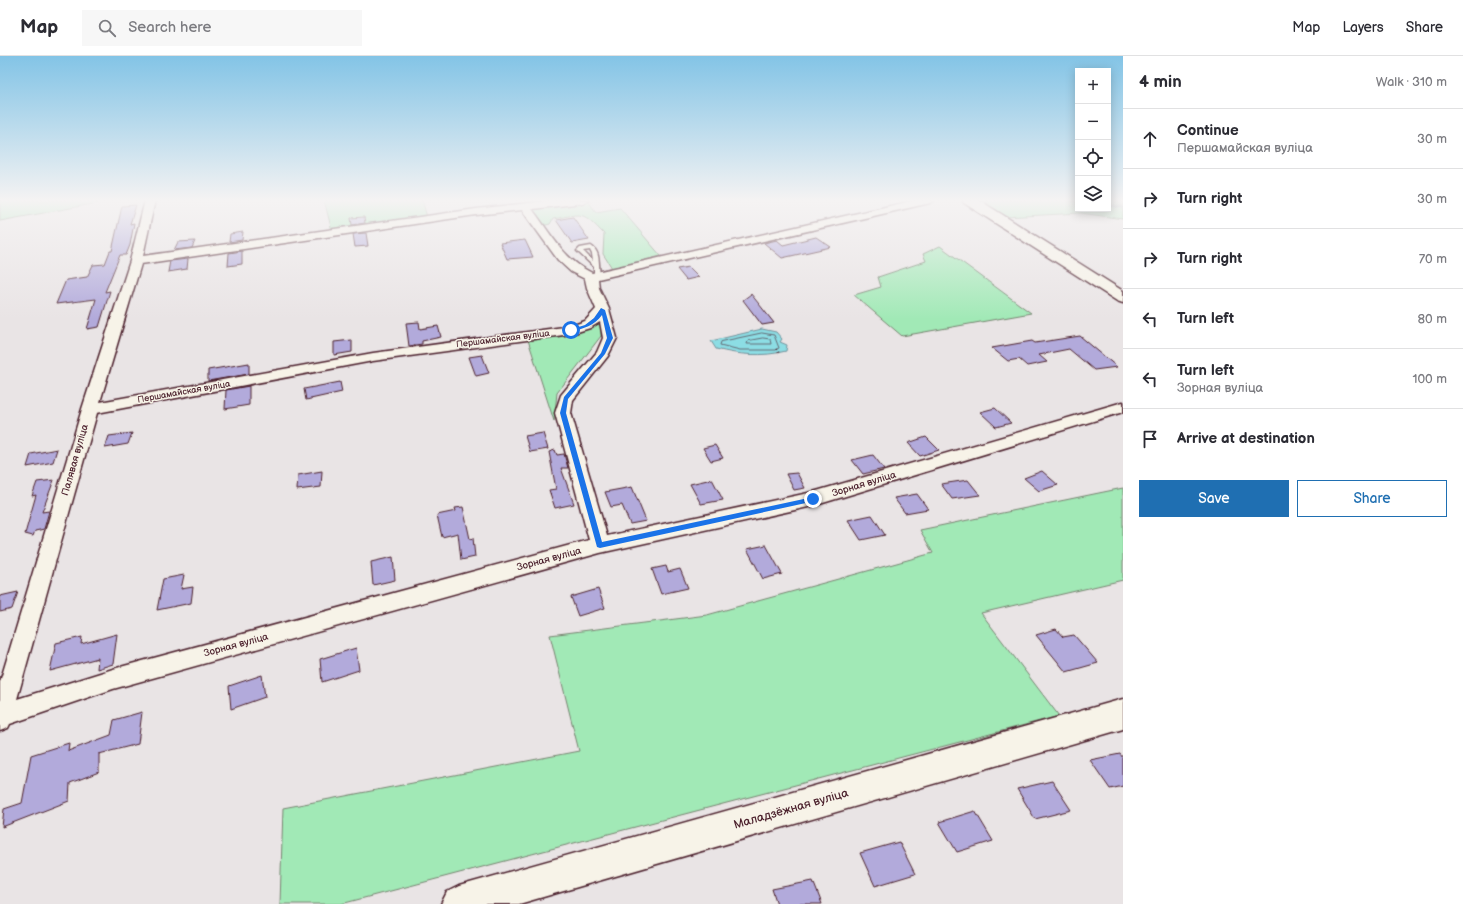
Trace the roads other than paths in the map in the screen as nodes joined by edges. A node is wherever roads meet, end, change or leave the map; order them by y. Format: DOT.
graph roads {
  1 [pos="141,240"];
  2 [pos="285,240"];
  3 [pos="549,240"];
  4 [pos="745,240"];
  5 [pos="1031,240"];
  6 [pos="136,261"];
  7 [pos="594,272"];
  8 [pos="1123,298"];
  9 [pos="603,310"];
  10 [pos="1123,407"];
  11 [pos="90,409"];
  12 [pos="600,545"];
  13 [pos="1123,714"];
  14 [pos="0,717"];
  15 [pos="459,904"];
  1 -- 6 [label="street, Палявая вуліца"];
  2 -- 6 [label="street"];
  3 -- 7 [label="street"];
  4 -- 7 [label="street"];
  5 -- 8 [label="street"];
  6 -- 11 [label="street, Палявая вуліца"];
  7 -- 9 [label="street"];
  9 -- 11 [label="street, Першамайская вуліца"];
  9 -- 12 [label="street"];
  10 -- 12 [label="street, Зорная вуліца"];
  11 -- 14 [label="street, Палявая вуліца"];
  12 -- 14 [label="street, Зорная вуліца"];
  13 -- 15 [label="street, Маладзёжная вуліца"];
}
